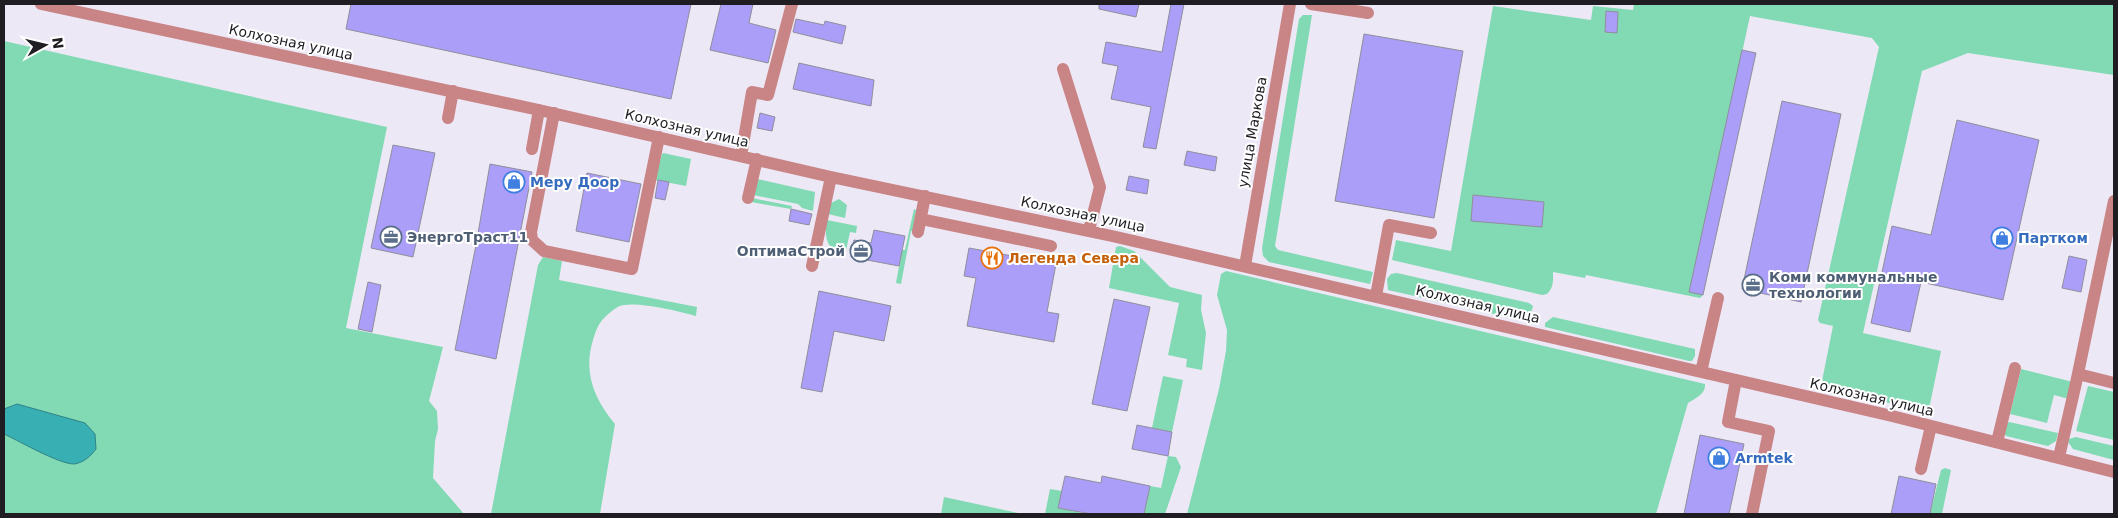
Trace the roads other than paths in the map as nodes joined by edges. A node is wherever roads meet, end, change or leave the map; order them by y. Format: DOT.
graph roads {
  1 [pos="40,4"];
  2 [pos="792,4"];
  3 [pos="1290,4"];
  4 [pos="1311,4"];
  5 [pos="1368,13"];
  6 [pos="1063,68"];
  7 [pos="453,92"];
  8 [pos="539,110"];
  9 [pos="554,113"];
  10 [pos="448,118"];
  11 [pos="659,137"];
  12 [pos="532,149"];
  13 [pos="741,156"];
  14 [pos="757,159"];
  15 [pos="831,177"];
  16 [pos="925,196"];
  17 [pos="748,198"];
  18 [pos="2114,201"];
  19 [pos="921,219"];
  20 [pos="1089,230"];
  21 [pos="918,232"];
  22 [pos="1431,233"];
  23 [pos="1051,246"];
  24 [pos="812,266"];
  25 [pos="1244,266"];
  26 [pos="1376,296"];
  27 [pos="1718,298"];
  28 [pos="2015,368"];
  29 [pos="1701,372"];
  30 [pos="2078,374"];
  31 [pos="1736,380"];
  32 [pos="2114,383"];
  33 [pos="1930,426"];
  34 [pos="1997,442"];
  35 [pos="2059,457"];
  36 [pos="1921,469"];
  37 [pos="2114,472"];
  38 [pos="1752,514"];
  1 -- 7 [label="street, Колхозная улица"];
  2 -- 13 [label="street"];
  3 -- 25 [label="street, улица Маркова"];
  4 -- 5 [label="street"];
  6 -- 20 [label="street"];
  7 -- 8 [label="street, Колхозная улица"];
  7 -- 10 [label="street"];
  8 -- 9 [label="street, Колхозная улица"];
  8 -- 12 [label="street"];
  9 -- 11 [label="street, Колхозная улица"];
  9 -- 11 [label="street"];
  11 -- 13 [label="street, Колхозная улица"];
  13 -- 14 [label="street, Колхозная улица"];
  14 -- 15 [label="street, Колхозная улица"];
  14 -- 17 [label="street"];
  15 -- 16 [label="street, Колхозная улица"];
  15 -- 24 [label="street"];
  16 -- 19 [label="street"];
  16 -- 20 [label="street, Колхозная улица"];
  18 -- 30 [label="street"];
  19 -- 21 [label="street"];
  19 -- 23 [label="street"];
  20 -- 25 [label="street, Колхозная улица"];
  22 -- 26 [label="street"];
  25 -- 26 [label="street, Колхозная улица"];
  26 -- 29 [label="street, Колхозная улица"];
  27 -- 29 [label="street"];
  28 -- 34 [label="street"];
  29 -- 31 [label="street, Колхозная улица"];
  30 -- 32 [label="street"];
  30 -- 35 [label="street"];
  31 -- 33 [label="street, Колхозная улица"];
  31 -- 38 [label="street"];
  33 -- 34 [label="street, Колхозная улица"];
  33 -- 36 [label="street"];
  34 -- 35 [label="street, Колхозная улица"];
  35 -- 37 [label="street, Колхозная улица"];
}
